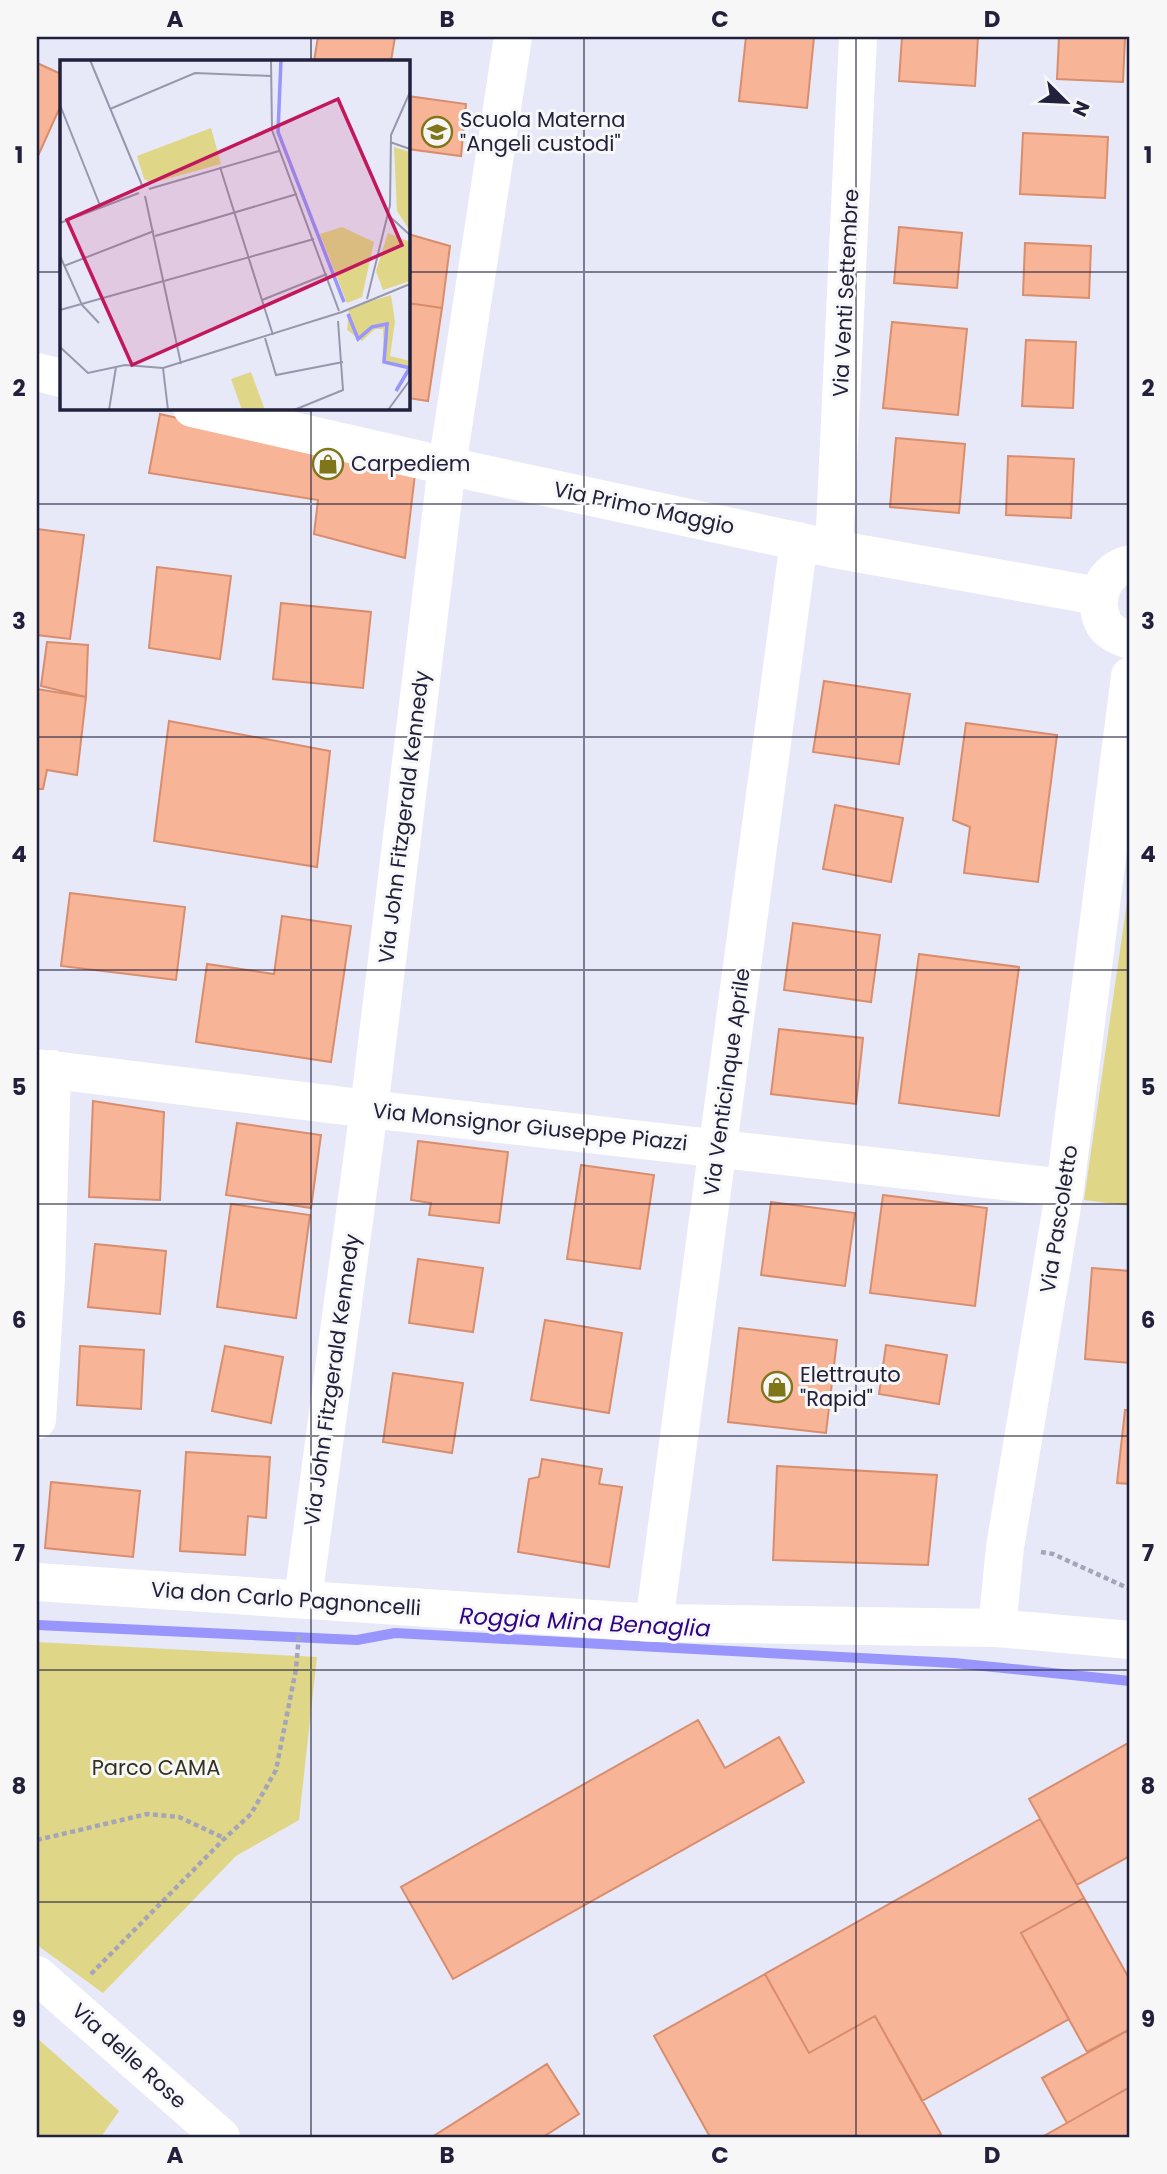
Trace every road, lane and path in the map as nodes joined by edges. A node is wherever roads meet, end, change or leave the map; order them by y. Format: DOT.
graph roads {
  1 [pos="513,37"];
  2 [pos="858,37"];
  3 [pos="37,372"];
  4 [pos="60,378"];
  5 [pos="201,410"];
  6 [pos="447,466"];
  7 [pos="817,545"];
  8 [pos="1130,564"];
  9 [pos="1098,596"];
  10 [pos="1130,640"];
  11 [pos="1130,676"];
  12 [pos="45,1068"];
  13 [pos="369,1110"];
  14 [pos="719,1148"];
  15 [pos="1065,1188"];
  16 [pos="37,1420"];
  17 [pos="1005,1547"];
  18 [pos="37,1582"];
  19 [pos="1130,1589"];
  20 [pos="301,1610"];
  21 [pos="654,1623"];
  22 [pos="997,1628"];
  23 [pos="1130,1640"];
  24 [pos="224,1839"];
  25 [pos="37,1840"];
  26 [pos="51,1987"];
  27 [pos="221,2137"];
  1 -- 6 [label="street, Via John Fitzgerald Kennedy"];
  2 -- 7 [label="street, Via Venti Settembre"];
  3 -- 4 [label="street"];
  5 -- 6 [label="street, Via Primo Maggio"];
  6 -- 7 [label="street, Via Primo Maggio"];
  6 -- 13 [label="street, Via John Fitzgerald Kennedy"];
  7 -- 9 [label="street, Via Primo Maggio"];
  7 -- 14 [label="street, Via Venticinque Aprile"];
  8 -- 9 [label="street"];
  9 -- 10 [label="street"];
  11 -- 15 [label="street, Via Pascoletto"];
  12 -- 13 [label="street, Via Monsignor Giuseppe Piazzi"];
  12 -- 16 [label="street"];
  13 -- 14 [label="street, Via Monsignor Giuseppe Piazzi"];
  13 -- 20 [label="street, Via John Fitzgerald Kennedy"];
  14 -- 15 [label="street, Via Monsignor Giuseppe Piazzi"];
  14 -- 21 [label="street, Via Venticinque Aprile"];
  15 -- 17 [label="street, Via Pascoletto"];
  17 -- 19 [label="path"];
  17 -- 22 [label="street, Via Pascoletto"];
  18 -- 20 [label="street, Via don Carlo Pagnoncelli"];
  20 -- 21 [label="street, Via don Carlo Pagnoncelli"];
  20 -- 24 [label="path"];
  21 -- 22 [label="street, Via don Carlo Pagnoncelli"];
  22 -- 23 [label="street"];
  24 -- 25 [label="path"];
  24 -- 26 [label="path"];
  26 -- 27 [label="street, Via delle Rose"];
}
